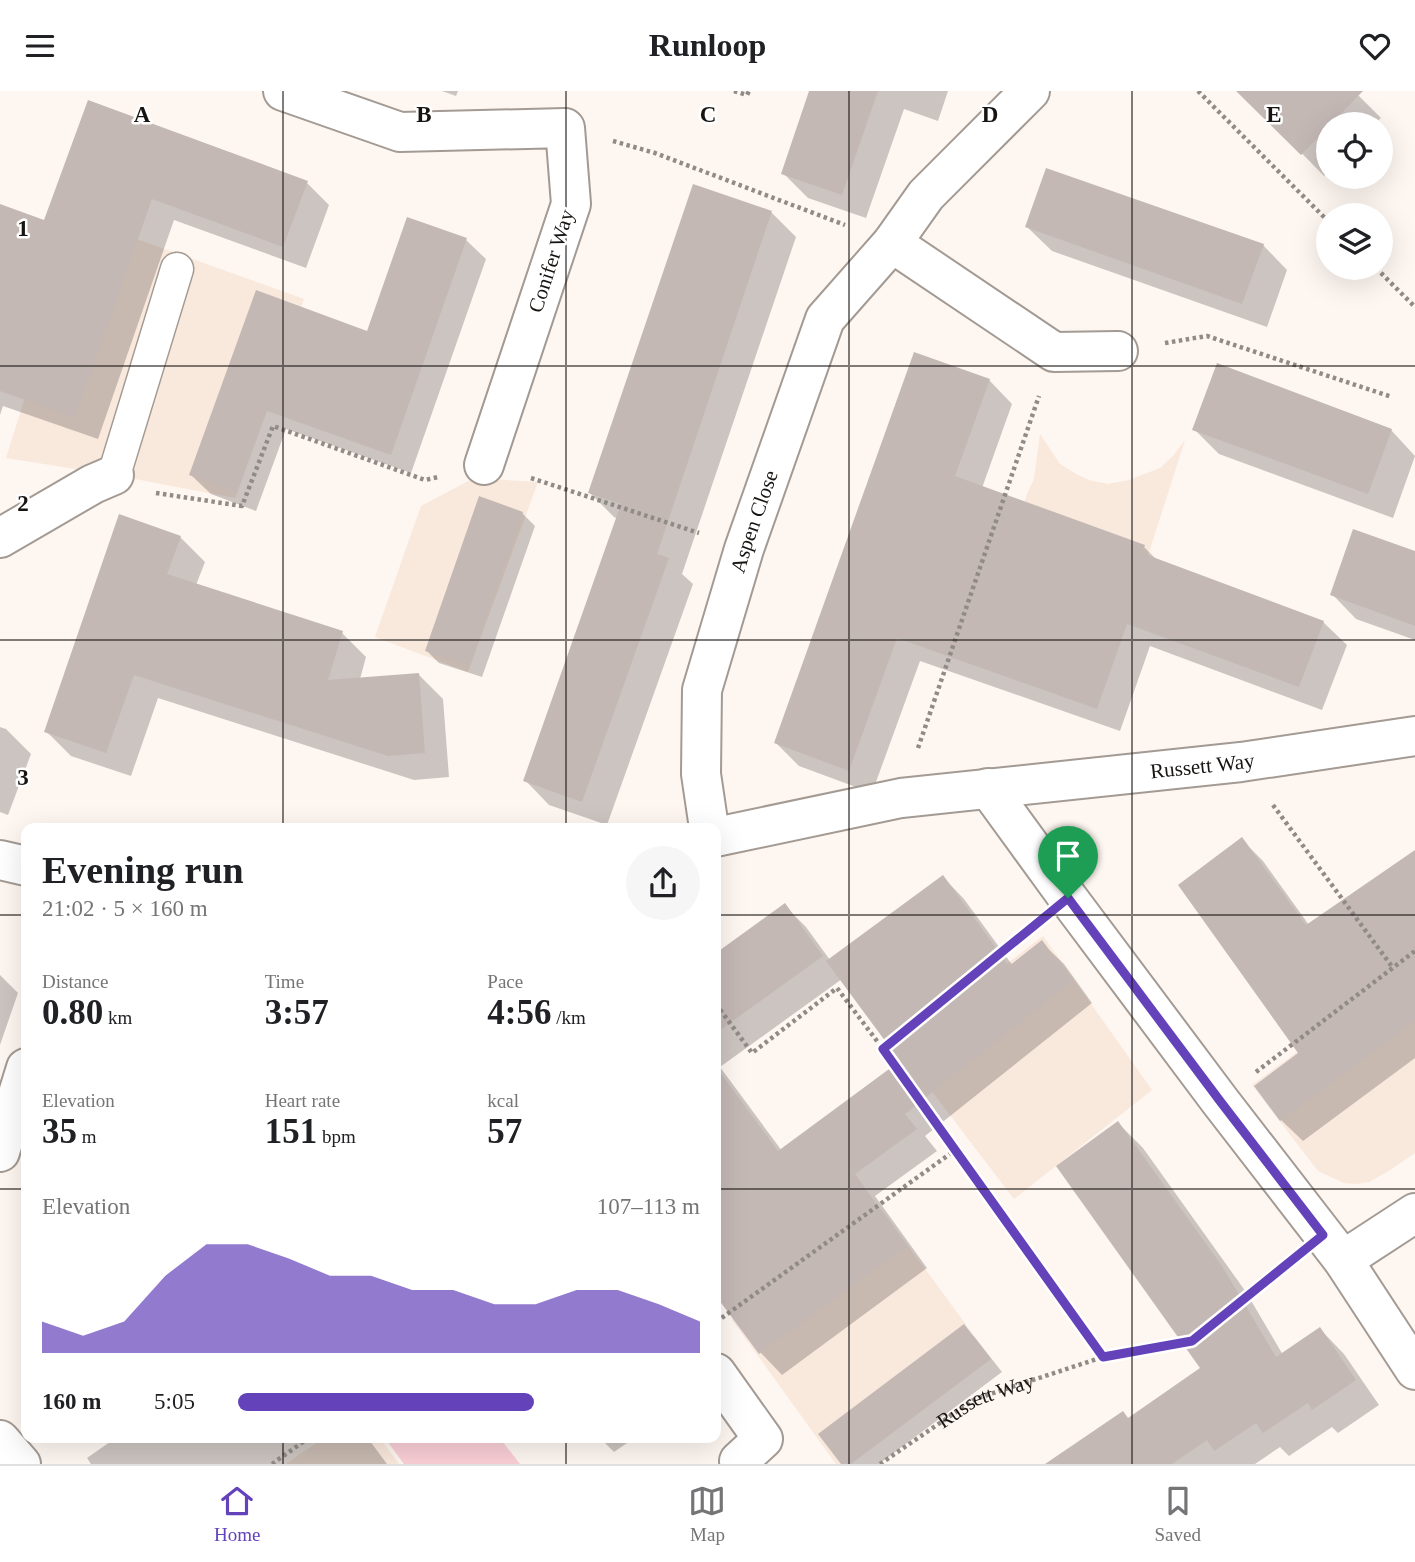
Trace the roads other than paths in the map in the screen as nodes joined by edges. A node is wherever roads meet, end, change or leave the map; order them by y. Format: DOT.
graph roads {
  1 [pos="283,91"];
  2 [pos="1030,91"];
  3 [pos="892,243"];
  4 [pos="177,269"];
  5 [pos="1118,351"];
  6 [pos="484,465"];
  7 [pos="104,479"];
  8 [pos="0,538"];
  9 [pos="1415,736"];
  10 [pos="988,789"];
  11 [pos="708,823"];
  12 [pos="721,836"];
  13 [pos="0,860"];
  14 [pos="21,865"];
  15 [pos="21,1084"];
  16 [pos="0,1152"];
  17 [pos="1415,1213"];
  18 [pos="1333,1247"];
  19 [pos="1415,1370"];
  20 [pos="721,1380"];
  21 [pos="0,1440"];
  22 [pos="739,1461"];
  23 [pos="21,1464"];
  1 -- 6 [label="street, Conifer Way"];
  2 -- 3 [label="street, Aspen Close"];
  3 -- 5 [label="street"];
  3 -- 11 [label="street, Aspen Close"];
  4 -- 7 [label="lane"];
  7 -- 8 [label="street"];
  9 -- 10 [label="street, Russett Way"];
  10 -- 12 [label="street, Russett Way"];
  10 -- 18 [label="street"];
  13 -- 14 [label="street"];
  15 -- 16 [label="street"];
  17 -- 18 [label="street"];
  18 -- 19 [label="street"];
  20 -- 22 [label="street"];
  21 -- 23 [label="street"];
}
